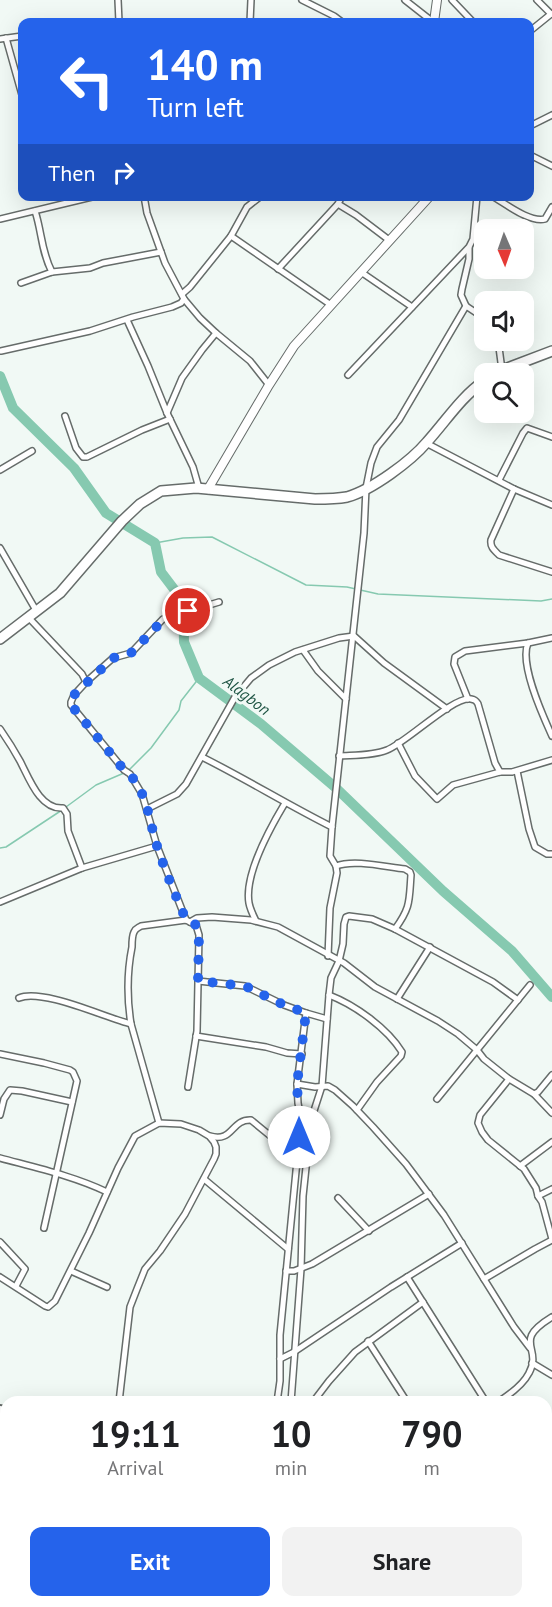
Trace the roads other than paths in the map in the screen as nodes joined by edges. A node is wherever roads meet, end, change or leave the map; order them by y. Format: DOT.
graph roads {
  1 [pos="118,0"];
  2 [pos="251,0"];
  3 [pos="302,0"];
  4 [pos="405,0"];
  5 [pos="437,0"];
  6 [pos="452,0"];
  7 [pos="537,0"];
  8 [pos="551,14"];
  9 [pos="119,18"];
  10 [pos="250,18"];
  11 [pos="337,18"];
  12 [pos="428,18"];
  13 [pos="434,18"];
  14 [pos="469,18"];
  15 [pos="534,28"];
  16 [pos="18,37"];
  17 [pos="3,39"];
  18 [pos="18,83"];
  19 [pos="552,115"];
  20 [pos="534,124"];
  21 [pos="534,157"];
  22 [pos="552,166"];
  23 [pos="76,201"];
  24 [pos="145,201"];
  25 [pos="255,201"];
  26 [pos="340,201"];
  27 [pos="425,201"];
  28 [pos="477,201"];
  29 [pos="501,201"];
  30 [pos="338,204"];
  31 [pos="552,207"];
  32 [pos="35,211"];
  33 [pos="550,217"];
  34 [pos="0,219"];
  35 [pos="231,236"];
  36 [pos="389,240"];
  37 [pos="469,247"];
  38 [pos="161,252"];
  39 [pos="278,269"];
  40 [pos="52,272"];
  41 [pos="361,272"];
  42 [pos="21,283"];
  43 [pos="183,296"];
  44 [pos="331,304"];
  45 [pos="466,306"];
  46 [pos="412,307"];
  47 [pos="474,311"];
  48 [pos="127,320"];
  49 [pos="216,333"];
  50 [pos="1,351"];
  51 [pos="552,351"];
  52 [pos="522,363"];
  53 [pos="348,375"];
  54 [pos="269,385"];
  55 [pos="474,389"];
  56 [pos="65,416"];
  57 [pos="168,416"];
  58 [pos="552,437"];
  59 [pos="426,443"];
  60 [pos="32,451"];
  61 [pos="0,470"];
  62 [pos="499,480"];
  63 [pos="204,488"];
  64 [pos="366,488"];
  65 [pos="514,489"];
  66 [pos="552,505"];
  67 [pos="0,548"];
  68 [pos="2,558"];
  69 [pos="552,572"];
  70 [pos="219,602"];
  71 [pos="33,615"];
  72 [pos="354,636"];
  73 [pos="552,638"];
  74 [pos="0,639"];
  75 [pos="528,644"];
  76 [pos="303,650"];
  77 [pos="86,682"];
  78 [pos="346,699"];
  79 [pos="468,699"];
  80 [pos="447,709"];
  81 [pos="0,730"];
  82 [pos="552,736"];
  83 [pos="398,743"];
  84 [pos="339,756"];
  85 [pos="202,757"];
  86 [pos="552,760"];
  87 [pos="517,771"];
  88 [pos="500,772"];
  89 [pos="285,803"];
  90 [pos="147,809"];
  91 [pos="332,827"];
  92 [pos="157,846"];
  93 [pos="552,854"];
  94 [pos="336,866"];
  95 [pos="82,868"];
  96 [pos="0,902"];
  97 [pos="188,921"];
  98 [pos="256,921"];
  99 [pos="395,929"];
  100 [pos="328,943"];
  101 [pos="343,944"];
  102 [pos="430,947"];
  103 [pos="328,956"];
  104 [pos="339,960"];
  105 [pos="198,981"];
  106 [pos="530,985"];
  107 [pos="328,995"];
  108 [pos="19,998"];
  109 [pos="397,999"];
  110 [pos="518,1000"];
  111 [pos="306,1013"];
  112 [pos="327,1019"];
  113 [pos="131,1024"];
  114 [pos="196,1036"];
  115 [pos="477,1050"];
  116 [pos="0,1054"];
  117 [pos="302,1054"];
  118 [pos="552,1075"];
  119 [pos="509,1079"];
  120 [pos="297,1084"];
  121 [pos="322,1086"];
  122 [pos="188,1087"];
  123 [pos="534,1095"];
  124 [pos="437,1099"];
  125 [pos="72,1102"];
  126 [pos="357,1110"];
  127 [pos="552,1113"];
  128 [pos="0,1115"];
  129 [pos="301,1120"];
  130 [pos="311,1120"];
  131 [pos="159,1123"];
  132 [pos="209,1136"];
  133 [pos="552,1142"];
  134 [pos="297,1155"];
  135 [pos="0,1158"];
  136 [pos="520,1166"];
  137 [pos="57,1172"];
  138 [pos="204,1179"];
  139 [pos="552,1189"];
  140 [pos="107,1192"];
  141 [pos="429,1194"];
  142 [pos="538,1196"];
  143 [pos="338,1198"];
  144 [pos="44,1228"];
  145 [pos="369,1231"];
  146 [pos="552,1240"];
  147 [pos="0,1242"];
  148 [pos="462,1243"];
  149 [pos="288,1249"];
  150 [pos="301,1269"];
  151 [pos="70,1270"];
  152 [pos="286,1271"];
  153 [pos="0,1277"];
  154 [pos="406,1277"];
  155 [pos="484,1279"];
  156 [pos="16,1286"];
  157 [pos="107,1287"];
  158 [pos="423,1302"];
  159 [pos="552,1317"];
  160 [pos="368,1341"];
  161 [pos="530,1348"];
  162 [pos="294,1352"];
  163 [pos="280,1359"];
  164 [pos="532,1363"];
  165 [pos="552,1375"];
  166 [pos="120,1396"];
  167 [pos="277,1396"];
  168 [pos="292,1396"];
  169 [pos="318,1396"];
  170 [pos="402,1396"];
  171 [pos="482,1396"];
  172 [pos="507,1396"];
  1 -- 9 [label="street"];
  2 -- 10 [label="street"];
  3 -- 11 [label="street"];
  4 -- 12 [label="street"];
  5 -- 13 [label="street"];
  6 -- 14 [label="street"];
  7 -- 8 [label="street"];
  8 -- 15 [label="street"];
  16 -- 17 [label="street"];
  17 -- 18 [label="street"];
  19 -- 20 [label="street"];
  21 -- 22 [label="street"];
  23 -- 32 [label="street"];
  24 -- 38 [label="street"];
  25 -- 35 [label="street"];
  26 -- 30 [label="street"];
  27 -- 36 [label="street"];
  28 -- 37 [label="street"];
  29 -- 33 [label="street"];
  30 -- 36 [label="street"];
  30 -- 39 [label="street"];
  31 -- 33 [label="street"];
  32 -- 34 [label="street"];
  32 -- 40 [label="street"];
  35 -- 39 [label="street"];
  35 -- 43 [label="street"];
  36 -- 41 [label="street"];
  37 -- 45 [label="street"];
  37 -- 46 [label="street"];
  38 -- 40 [label="street"];
  38 -- 43 [label="street"];
  39 -- 44 [label="street"];
  40 -- 42 [label="street"];
  41 -- 44 [label="street"];
  41 -- 46 [label="street"];
  43 -- 48 [label="street"];
  43 -- 49 [label="street"];
  44 -- 54 [label="street"];
  45 -- 47 [label="street"];
  45 -- 64 [label="street"];
  46 -- 53 [label="street"];
  48 -- 50 [label="street"];
  48 -- 57 [label="street"];
  49 -- 54 [label="street"];
  49 -- 57 [label="street"];
  51 -- 52 [label="main road"];
  54 -- 63 [label="street"];
  55 -- 59 [label="main road"];
  56 -- 57 [label="street"];
  57 -- 63 [label="street"];
  58 -- 62 [label="street"];
  59 -- 62 [label="street"];
  59 -- 64 [label="main road"];
  60 -- 61 [label="street"];
  62 -- 65 [label="street"];
  63 -- 64 [label="main road"];
  63 -- 71 [label="main road"];
  64 -- 72 [label="street"];
  65 -- 66 [label="street"];
  65 -- 69 [label="street"];
  67 -- 68 [label="street"];
  68 -- 71 [label="street"];
  70 -- 77 [label="street"];
  71 -- 74 [label="main road"];
  71 -- 77 [label="street"];
  72 -- 76 [label="street"];
  72 -- 78 [label="street"];
  72 -- 80 [label="street"];
  73 -- 75 [label="street"];
  75 -- 79 [label="street"];
  75 -- 82 [label="street"];
  76 -- 78 [label="street"];
  76 -- 85 [label="street"];
  77 -- 90 [label="street"];
  78 -- 84 [label="street"];
  79 -- 80 [label="street"];
  79 -- 88 [label="street"];
  80 -- 83 [label="street"];
  81 -- 95 [label="street"];
  83 -- 84 [label="street"];
  83 -- 88 [label="street"];
  84 -- 91 [label="street"];
  85 -- 89 [label="street"];
  85 -- 90 [label="street"];
  86 -- 87 [label="street"];
  87 -- 88 [label="street"];
  87 -- 93 [label="street"];
  89 -- 91 [label="street"];
  89 -- 98 [label="street"];
  90 -- 92 [label="street"];
  91 -- 94 [label="street"];
  92 -- 95 [label="street"];
  92 -- 97 [label="street"];
  94 -- 99 [label="street"];
  94 -- 100 [label="street"];
  95 -- 96 [label="street"];
  97 -- 98 [label="street"];
  97 -- 105 [label="street"];
  97 -- 113 [label="street"];
  98 -- 103 [label="street"];
  99 -- 101 [label="street"];
  99 -- 102 [label="street"];
  100 -- 101 [label="street"];
  100 -- 103 [label="street"];
  101 -- 104 [label="street"];
  102 -- 109 [label="street"];
  102 -- 110 [label="street"];
  103 -- 104 [label="street"];
  104 -- 107 [label="street"];
  104 -- 109 [label="street"];
  105 -- 111 [label="street"];
  105 -- 114 [label="street"];
  106 -- 110 [label="street"];
  107 -- 112 [label="street"];
  107 -- 126 [label="street"];
  108 -- 113 [label="street"];
  109 -- 115 [label="street"];
  110 -- 115 [label="street"];
  111 -- 112 [label="street"];
  111 -- 117 [label="street"];
  112 -- 121 [label="street"];
  113 -- 131 [label="street"];
  114 -- 117 [label="street"];
  114 -- 122 [label="street"];
  115 -- 119 [label="street"];
  115 -- 124 [label="street"];
  116 -- 125 [label="street"];
  117 -- 120 [label="street"];
  118 -- 123 [label="street"];
  119 -- 123 [label="street"];
  119 -- 136 [label="street"];
  120 -- 121 [label="street"];
  120 -- 129 [label="street"];
  121 -- 126 [label="street"];
  121 -- 130 [label="street"];
  123 -- 127 [label="street"];
  125 -- 128 [label="street"];
  125 -- 137 [label="street"];
  126 -- 141 [label="street"];
  129 -- 130 [label="street"];
  129 -- 134 [label="street"];
  130 -- 150 [label="street"];
  131 -- 132 [label="street"];
  131 -- 140 [label="street"];
  132 -- 134 [label="street"];
  132 -- 138 [label="street"];
  133 -- 136 [label="street"];
  134 -- 149 [label="street"];
  135 -- 137 [label="street"];
  136 -- 142 [label="street"];
  137 -- 140 [label="street"];
  137 -- 144 [label="street"];
  138 -- 149 [label="street"];
  138 -- 166 [label="street"];
  139 -- 142 [label="street"];
  140 -- 151 [label="street"];
  141 -- 145 [label="street"];
  141 -- 148 [label="street"];
  142 -- 146 [label="street"];
  143 -- 145 [label="street"];
  145 -- 150 [label="street"];
  146 -- 155 [label="street"];
  147 -- 156 [label="street"];
  148 -- 154 [label="street"];
  148 -- 155 [label="street"];
  149 -- 152 [label="street"];
  150 -- 152 [label="street"];
  150 -- 162 [label="street"];
  151 -- 156 [label="street"];
  151 -- 157 [label="street"];
  152 -- 163 [label="street"];
  153 -- 156 [label="street"];
  154 -- 158 [label="street"];
  154 -- 162 [label="street"];
  155 -- 161 [label="street"];
  158 -- 160 [label="street"];
  158 -- 171 [label="street"];
  159 -- 161 [label="street"];
  160 -- 169 [label="street"];
  160 -- 170 [label="street"];
  161 -- 164 [label="street"];
  162 -- 163 [label="street"];
  162 -- 168 [label="street"];
  163 -- 167 [label="street"];
  164 -- 165 [label="street"];
  164 -- 172 [label="street"];
}
